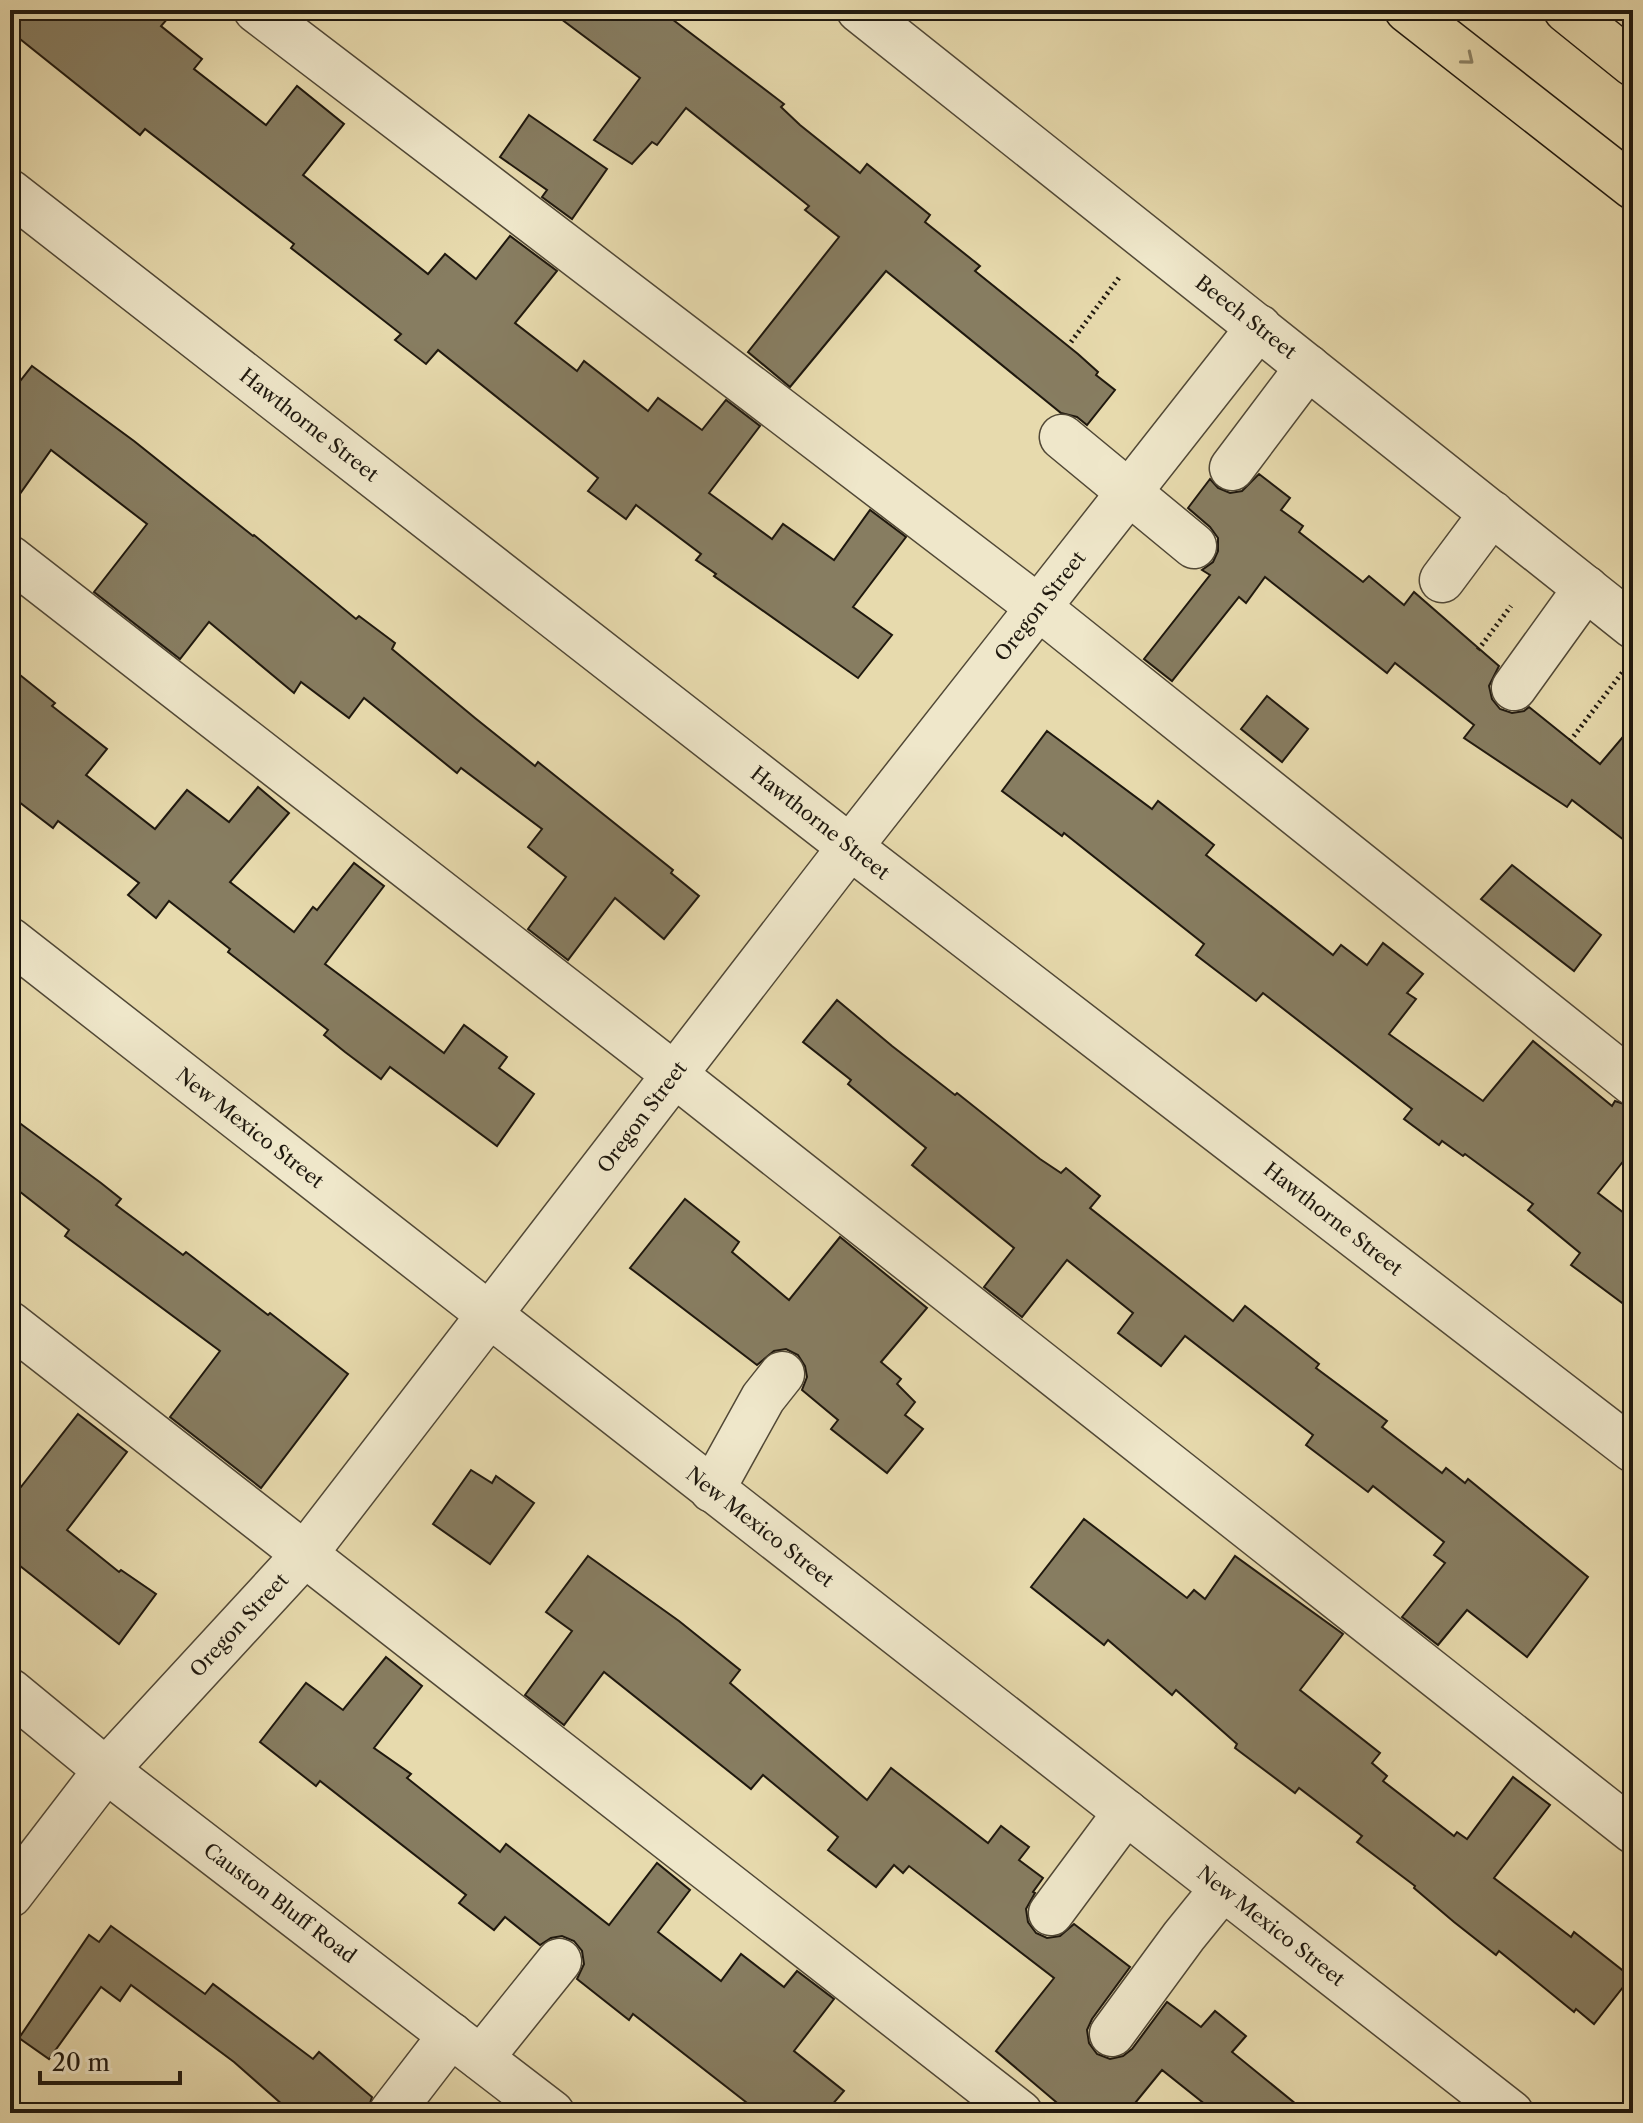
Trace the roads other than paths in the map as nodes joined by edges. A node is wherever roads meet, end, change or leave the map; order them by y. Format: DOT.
graph roads {
  1 [pos="256,10"];
  2 [pos="859,10"];
  3 [pos="1407,10"];
  4 [pos="1566,10"];
  5 [pos="1633,64"];
  6 [pos="1633,187"];
  7 [pos="10,192"];
  8 [pos="1259,327"];
  9 [pos="1308,367"];
  10 [pos="1062,437"];
  11 [pos="1232,468"];
  12 [pos="1128,493"];
  13 [pos="1492,513"];
  14 [pos="1194,546"];
  15 [pos="10,558"];
  16 [pos="1442,580"];
  17 [pos="1586,588"];
  18 [pos="1038,607"];
  19 [pos="1633,626"];
  20 [pos="1514,688"];
  21 [pos="850,847"];
  22 [pos="10,940"];
  23 [pos="675,1075"];
  24 [pos="1633,1083"];
  25 [pos="490,1316"];
  26 [pos="10,1324"];
  27 [pos="782,1374"];
  28 [pos="1633,1450"];
  29 [pos="712,1490"];
  30 [pos="304,1555"];
  31 [pos="10,1691"];
  32 [pos="106,1770"];
  33 [pos="1126,1812"];
  34 [pos="1633,1831"];
  35 [pos="1223,1888"];
  36 [pos="10,1895"];
  37 [pos="1051,1913"];
  38 [pos="559,1961"];
  39 [pos="1112,2034"];
  40 [pos="466,2046"];
  41 [pos="391,2113"];
  42 [pos="552,2113"];
  43 [pos="1020,2113"];
  44 [pos="1511,2113"];
  1 -- 18 [label="street"];
  2 -- 8 [label="street, Beech Street"];
  3 -- 6 [label="main road, one-way"];
  4 -- 5 [label="main road"];
  7 -- 21 [label="street, Hawthorne Street"];
  8 -- 9 [label="street, Beech Street"];
  8 -- 12 [label="street, Oregon Street"];
  9 -- 11 [label="street"];
  9 -- 13 [label="street, Beech Street"];
  10 -- 12 [label="street"];
  12 -- 14 [label="street"];
  12 -- 18 [label="street, Oregon Street"];
  13 -- 16 [label="street"];
  13 -- 17 [label="street, Beech Street"];
  15 -- 23 [label="street"];
  17 -- 19 [label="street, Beech Street"];
  17 -- 20 [label="street"];
  18 -- 21 [label="street, Oregon Street"];
  18 -- 24 [label="street"];
  21 -- 23 [label="street, Oregon Street"];
  21 -- 28 [label="street, Hawthorne Street"];
  22 -- 25 [label="street, New Mexico Street"];
  23 -- 25 [label="street, Oregon Street"];
  23 -- 34 [label="street"];
  25 -- 29 [label="street, New Mexico Street"];
  25 -- 30 [label="street, Oregon Street"];
  26 -- 30 [label="street"];
  27 -- 29 [label="street"];
  29 -- 33 [label="street, New Mexico Street"];
  30 -- 32 [label="street, Oregon Street"];
  30 -- 43 [label="street"];
  31 -- 32 [label="street, Causton Bluff Road"];
  32 -- 36 [label="street, Oregon Street"];
  32 -- 40 [label="street, Causton Bluff Road"];
  33 -- 35 [label="street, New Mexico Street"];
  33 -- 37 [label="street"];
  35 -- 39 [label="street"];
  35 -- 44 [label="street, New Mexico Street"];
  38 -- 40 [label="street"];
  40 -- 41 [label="street"];
  40 -- 42 [label="street, Causton Bluff Road"];
}
